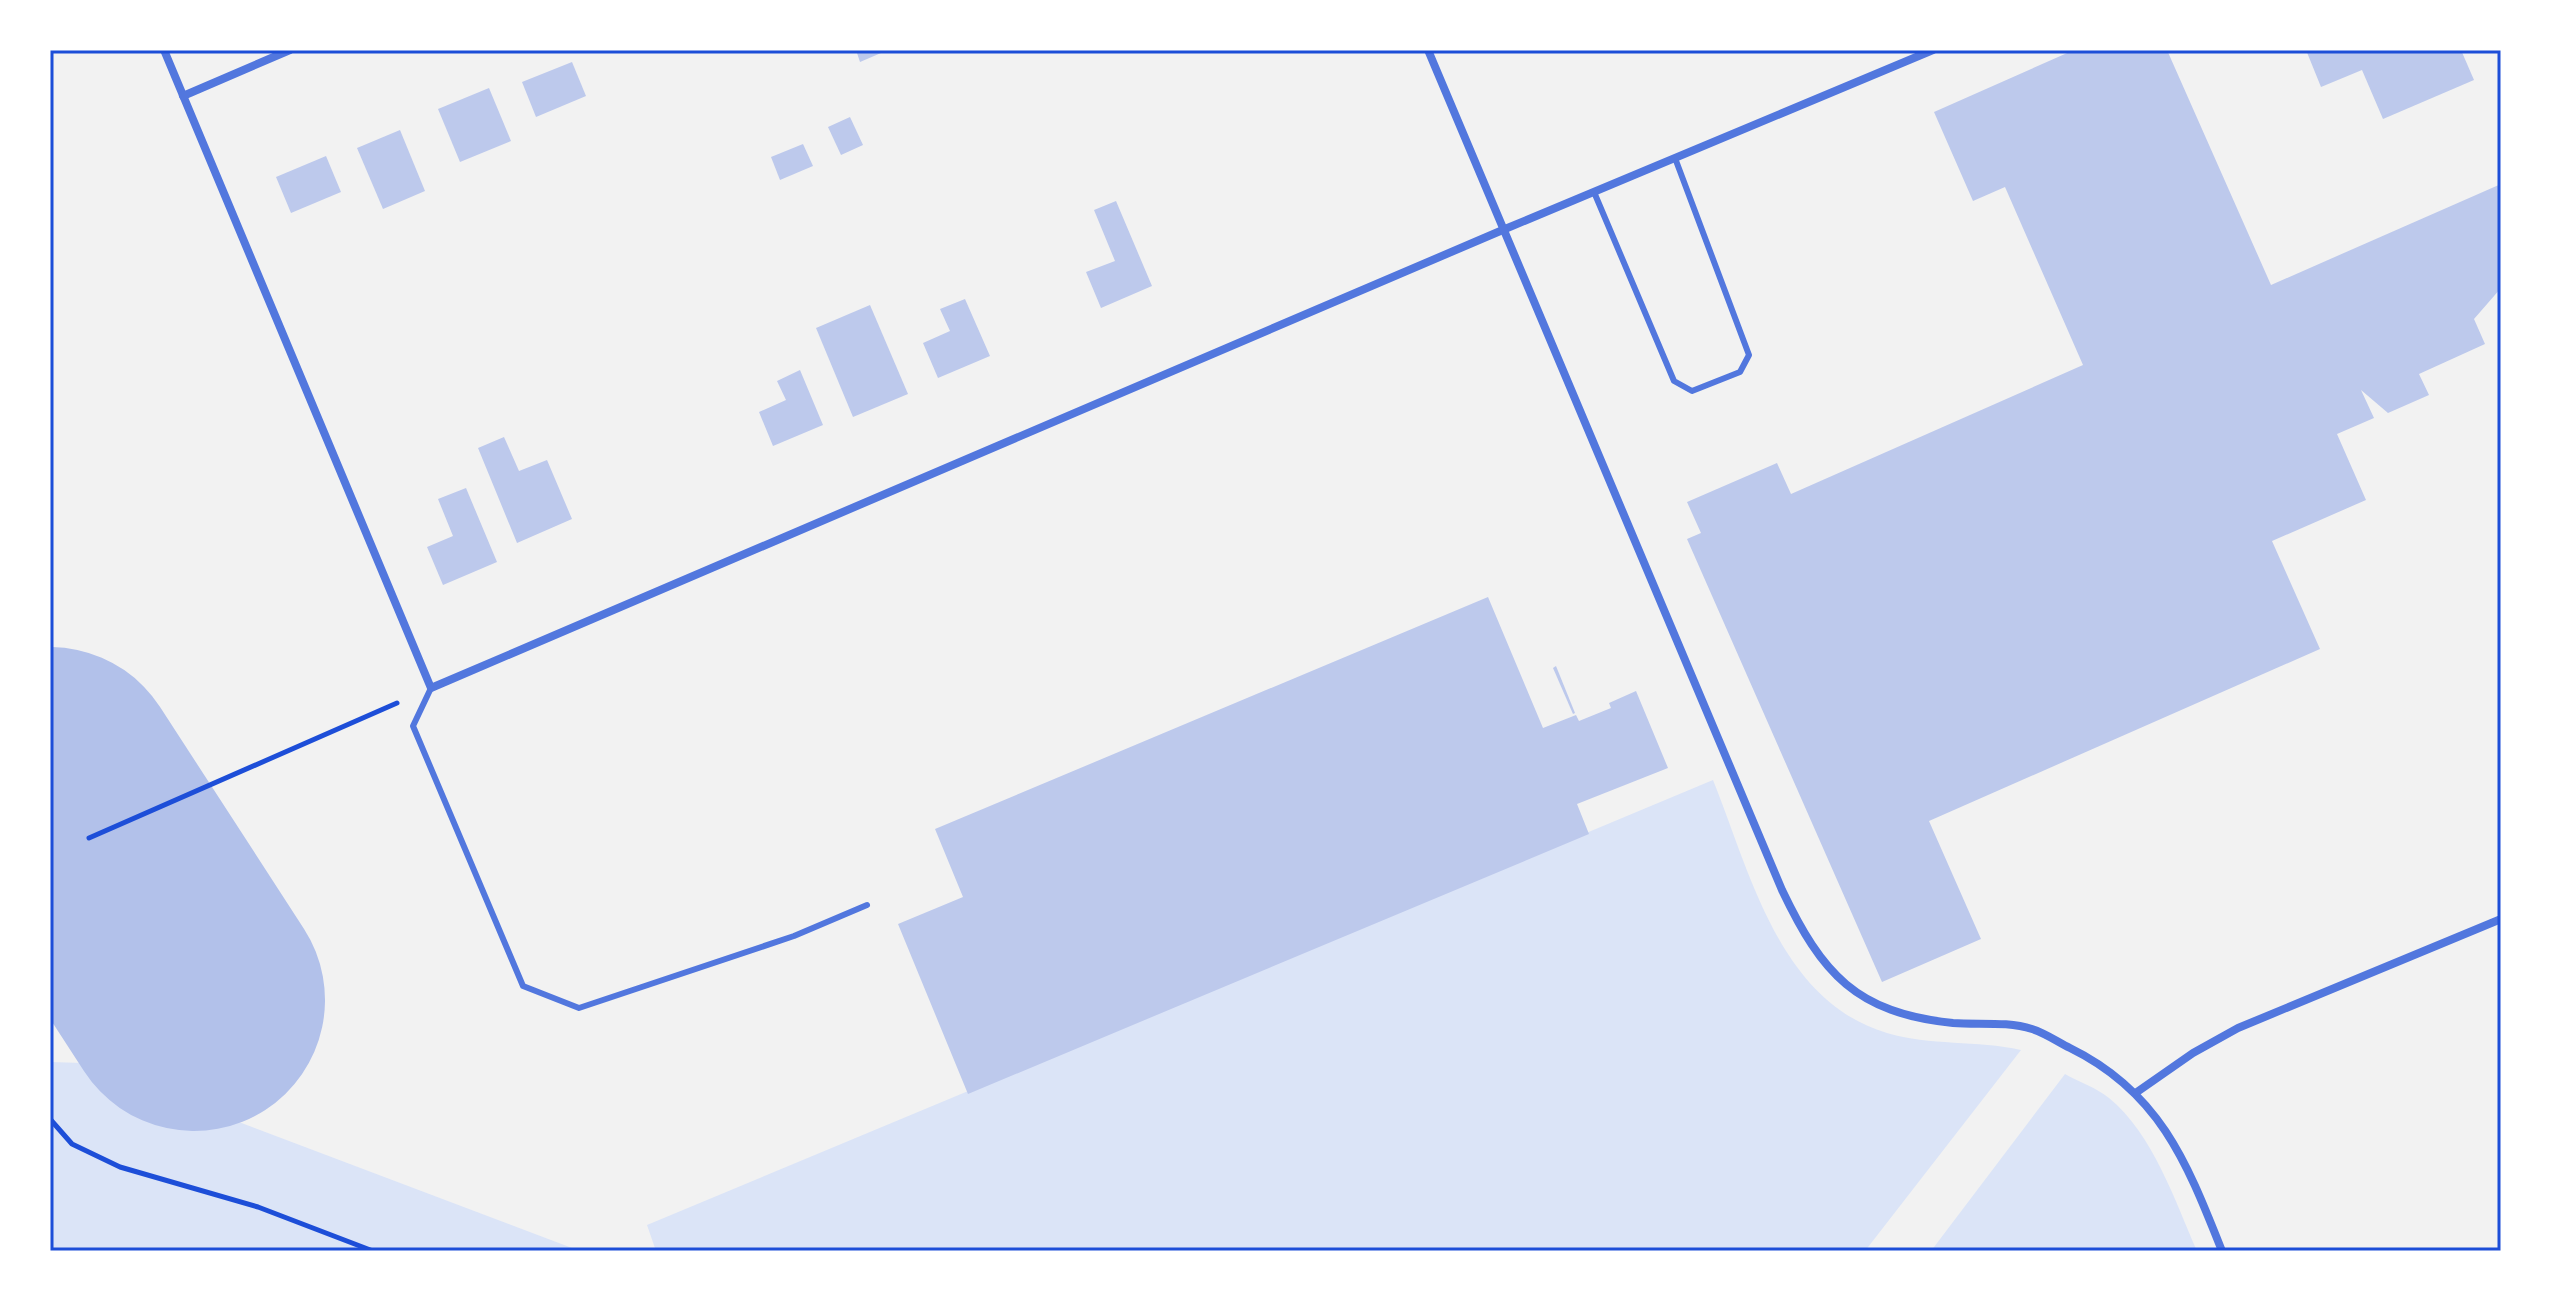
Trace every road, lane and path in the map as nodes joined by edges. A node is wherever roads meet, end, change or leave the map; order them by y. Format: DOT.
graph roads {
  1 [pos="164,50"];
  2 [pos="290,50"];
  3 [pos="1428,50"];
  4 [pos="1933,50"];
  5 [pos="183,96"];
  6 [pos="1675,158"];
  7 [pos="1594,192"];
  8 [pos="1505,229"];
  9 [pos="431,688"];
  10 [pos="89,838"];
  11 [pos="867,905"];
  12 [pos="2501,919"];
  13 [pos="2137,1092"];
  14 [pos="50,1119"];
  15 [pos="373,1251"];
  16 [pos="2222,1251"];
  1 -- 5 [label="street"];
  2 -- 5 [label="street"];
  3 -- 8 [label="street"];
  4 -- 6 [label="street"];
  5 -- 9 [label="street"];
  6 -- 7 [label="street"];
  6 -- 7 [label="lane"];
  7 -- 8 [label="street"];
  8 -- 9 [label="street"];
  8 -- 13 [label="street"];
  9 -- 10 [label="path"];
  9 -- 11 [label="lane"];
  12 -- 13 [label="street"];
  13 -- 16 [label="street"];
  14 -- 15 [label="path"];
}
